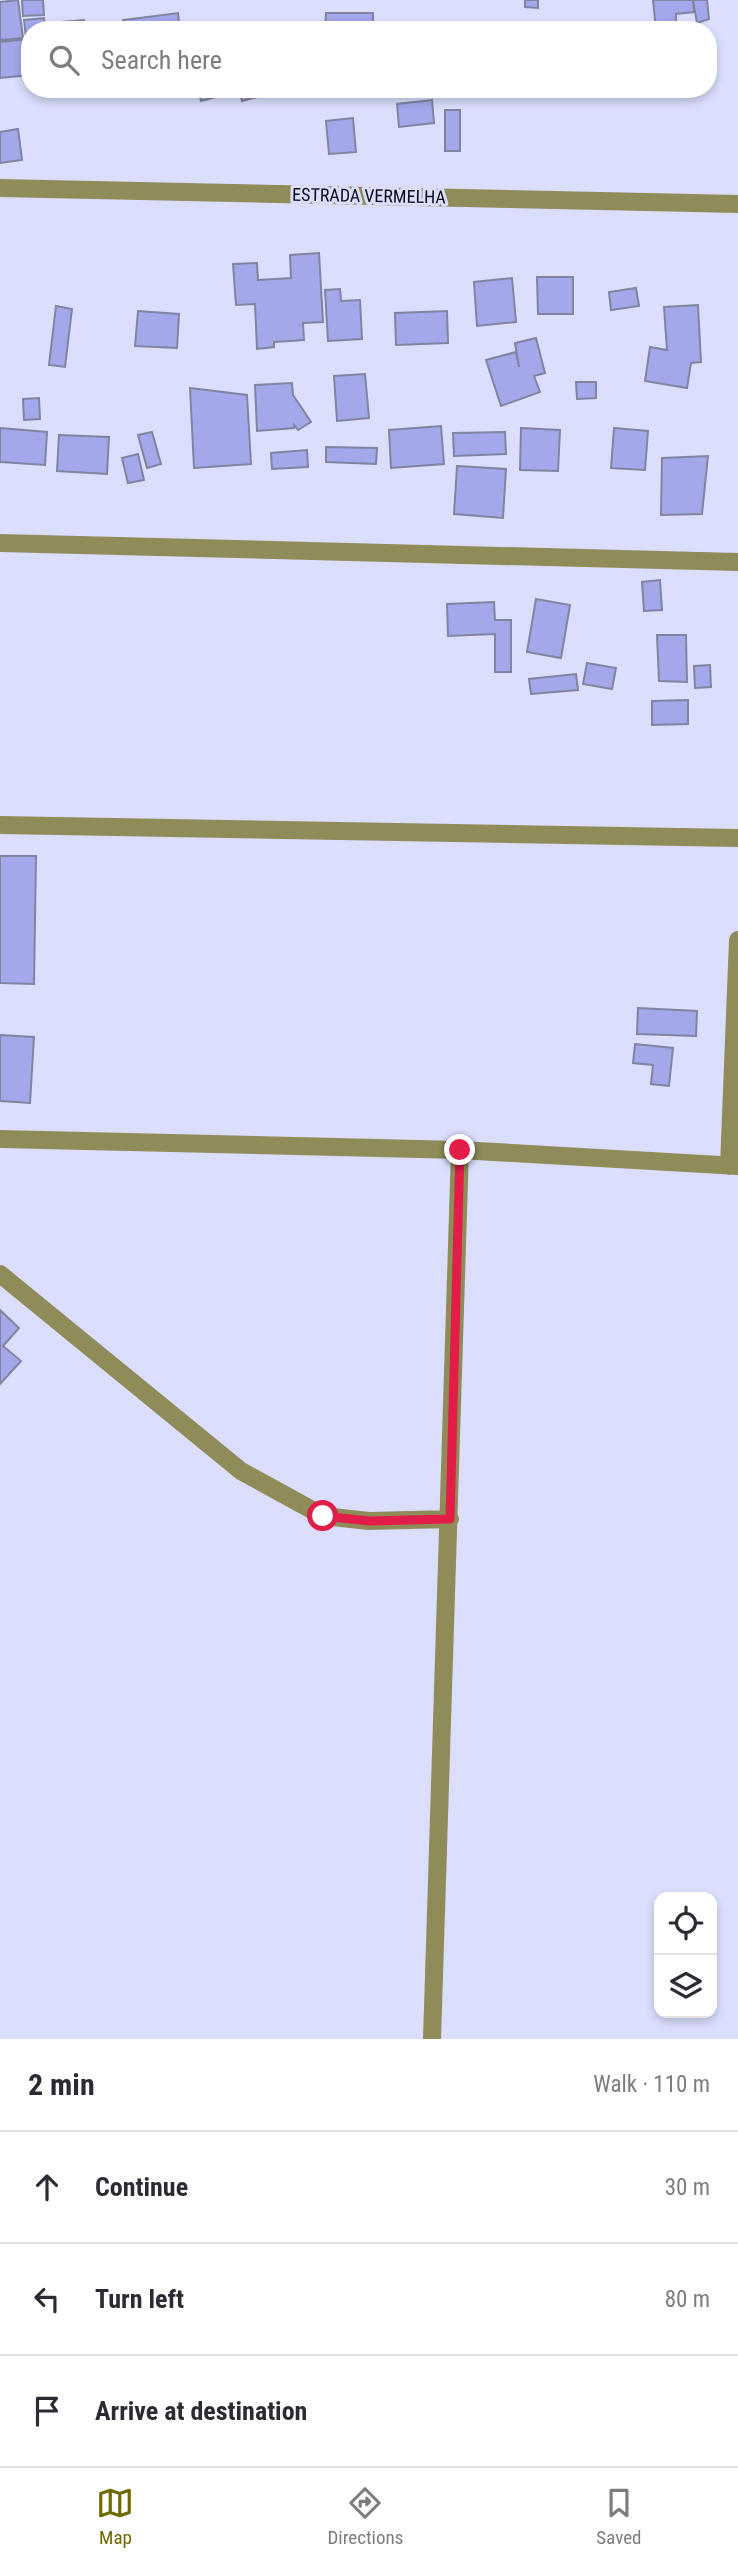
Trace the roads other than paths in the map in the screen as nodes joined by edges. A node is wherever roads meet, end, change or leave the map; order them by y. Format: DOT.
graph roads {
  1 [pos="0,188"];
  2 [pos="738,204"];
  3 [pos="0,543"];
  4 [pos="738,562"];
  5 [pos="0,825"];
  6 [pos="738,838"];
  7 [pos="738,940"];
  8 [pos="0,1139"];
  9 [pos="460,1150"];
  10 [pos="733,1166"];
  11 [pos="0,1274"];
  12 [pos="450,1519"];
  13 [pos="432,2039"];
  1 -- 2 [label="street, ESTRADA VERMELHA"];
  3 -- 4 [label="street"];
  5 -- 6 [label="street"];
  7 -- 10 [label="street"];
  8 -- 9 [label="street"];
  9 -- 10 [label="street"];
  9 -- 12 [label="street"];
  11 -- 12 [label="street"];
  12 -- 13 [label="street"];
}
